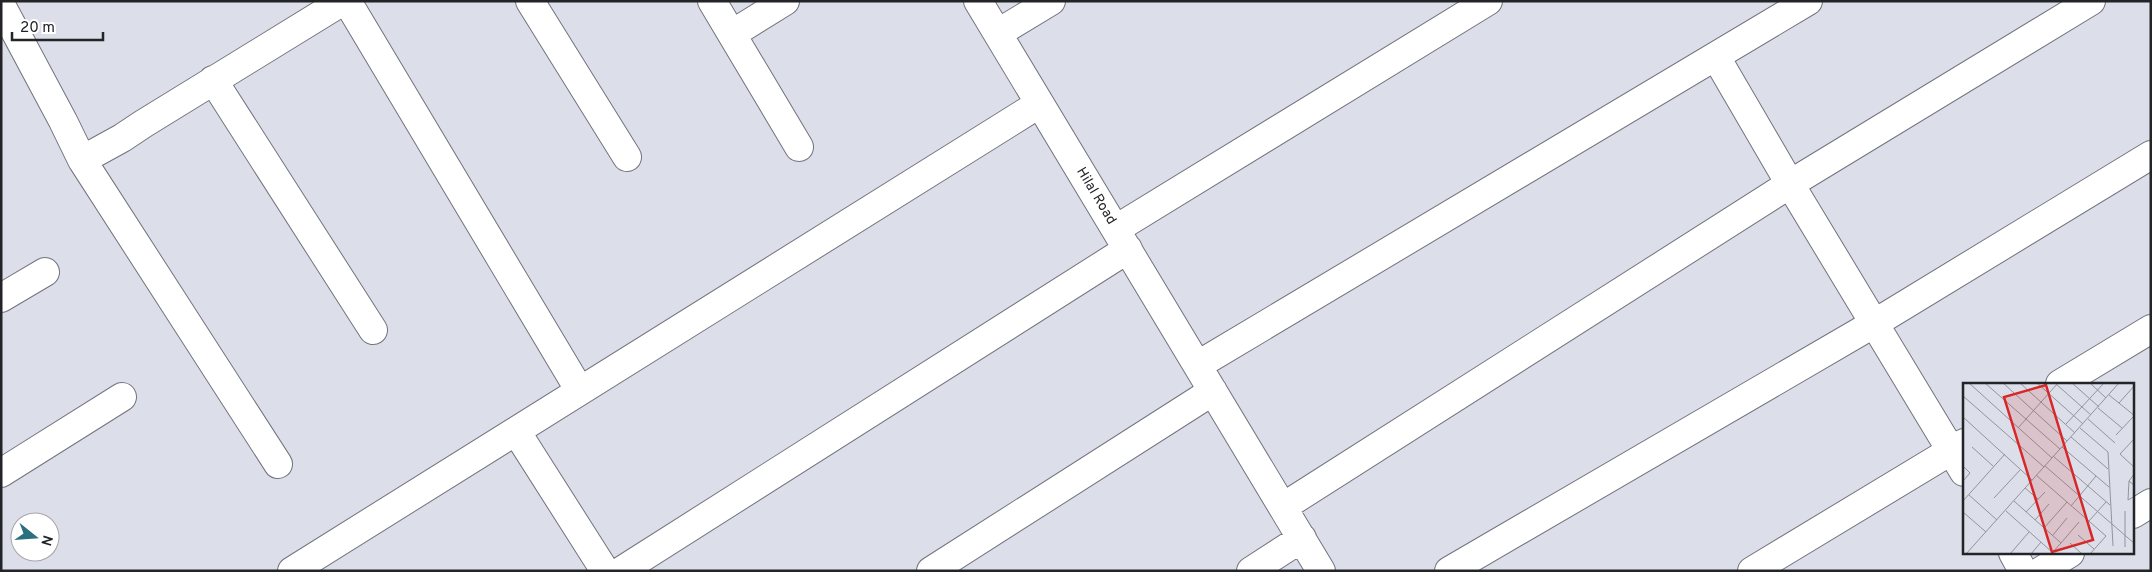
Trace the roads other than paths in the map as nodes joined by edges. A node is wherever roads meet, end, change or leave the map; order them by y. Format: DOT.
graph roads {
  1 [pos="9,1"];
  2 [pos="343,1"];
  3 [pos="347,1"];
  4 [pos="530,1"];
  5 [pos="712,1"];
  6 [pos="785,1"];
  7 [pos="978,1"];
  8 [pos="1051,1"];
  9 [pos="1488,1"];
  10 [pos="1808,1"];
  11 [pos="2091,1"];
  12 [pos="1,5"];
  13 [pos="998,33"];
  14 [pos="732,34"];
  15 [pos="1716,57"];
  16 [pos="213,80"];
  17 [pos="1040,104"];
  18 [pos="799,147"];
  19 [pos="2151,155"];
  20 [pos="627,157"];
  21 [pos="82,160"];
  22 [pos="1790,184"];
  23 [pos="1122,239"];
  24 [pos="44,272"];
  25 [pos="1,298"];
  26 [pos="1875,323"];
  27 [pos="2151,329"];
  28 [pos="373,330"];
  29 [pos="1198,365"];
  30 [pos="2062,383"];
  31 [pos="580,391"];
  32 [pos="1213,391"];
  33 [pos="122,396"];
  34 [pos="516,431"];
  35 [pos="1960,455"];
  36 [pos="278,464"];
  37 [pos="1,473"];
  38 [pos="2151,503"];
  39 [pos="1284,507"];
  40 [pos="2134,513"];
  41 [pos="1302,538"];
  42 [pos="2014,554"];
  43 [pos="2068,554"];
  44 [pos="292,571"];
  45 [pos="605,571"];
  46 [pos="620,571"];
  47 [pos="931,571"];
  48 [pos="1251,571"];
  49 [pos="1320,571"];
  50 [pos="1449,571"];
  51 [pos="1752,571"];
  52 [pos="2024,571"];
  53 [pos="2041,571"];
  1 -- 12 [label="street"];
  2 -- 16 [label="street"];
  3 -- 31 [label="street"];
  4 -- 20 [label="street"];
  5 -- 14 [label="street"];
  6 -- 14 [label="street"];
  7 -- 13 [label="street, Hilal Road"];
  8 -- 13 [label="street"];
  9 -- 23 [label="street"];
  10 -- 15 [label="street"];
  11 -- 22 [label="street"];
  12 -- 21 [label="street"];
  13 -- 17 [label="street, Hilal Road"];
  14 -- 18 [label="street"];
  15 -- 22 [label="street"];
  15 -- 29 [label="street"];
  16 -- 21 [label="street"];
  16 -- 28 [label="street"];
  17 -- 23 [label="street, Hilal Road"];
  17 -- 31 [label="street"];
  19 -- 26 [label="street"];
  21 -- 36 [label="street"];
  22 -- 26 [label="street"];
  22 -- 39 [label="street"];
  23 -- 29 [label="street, Hilal Road"];
  23 -- 46 [label="street"];
  24 -- 25 [label="street"];
  26 -- 35 [label="street"];
  26 -- 50 [label="street"];
  27 -- 30 [label="street"];
  29 -- 32 [label="street, Hilal Road"];
  31 -- 34 [label="street"];
  32 -- 39 [label="street, Hilal Road"];
  32 -- 47 [label="street"];
  33 -- 37 [label="street"];
  34 -- 44 [label="street"];
  34 -- 45 [label="street"];
  35 -- 51 [label="street"];
  38 -- 40 [label="street"];
  39 -- 41 [label="street, Hilal Road"];
  41 -- 48 [label="street"];
  41 -- 49 [label="street, Hilal Road"];
  42 -- 52 [label="street"];
  43 -- 53 [label="street"];
}
